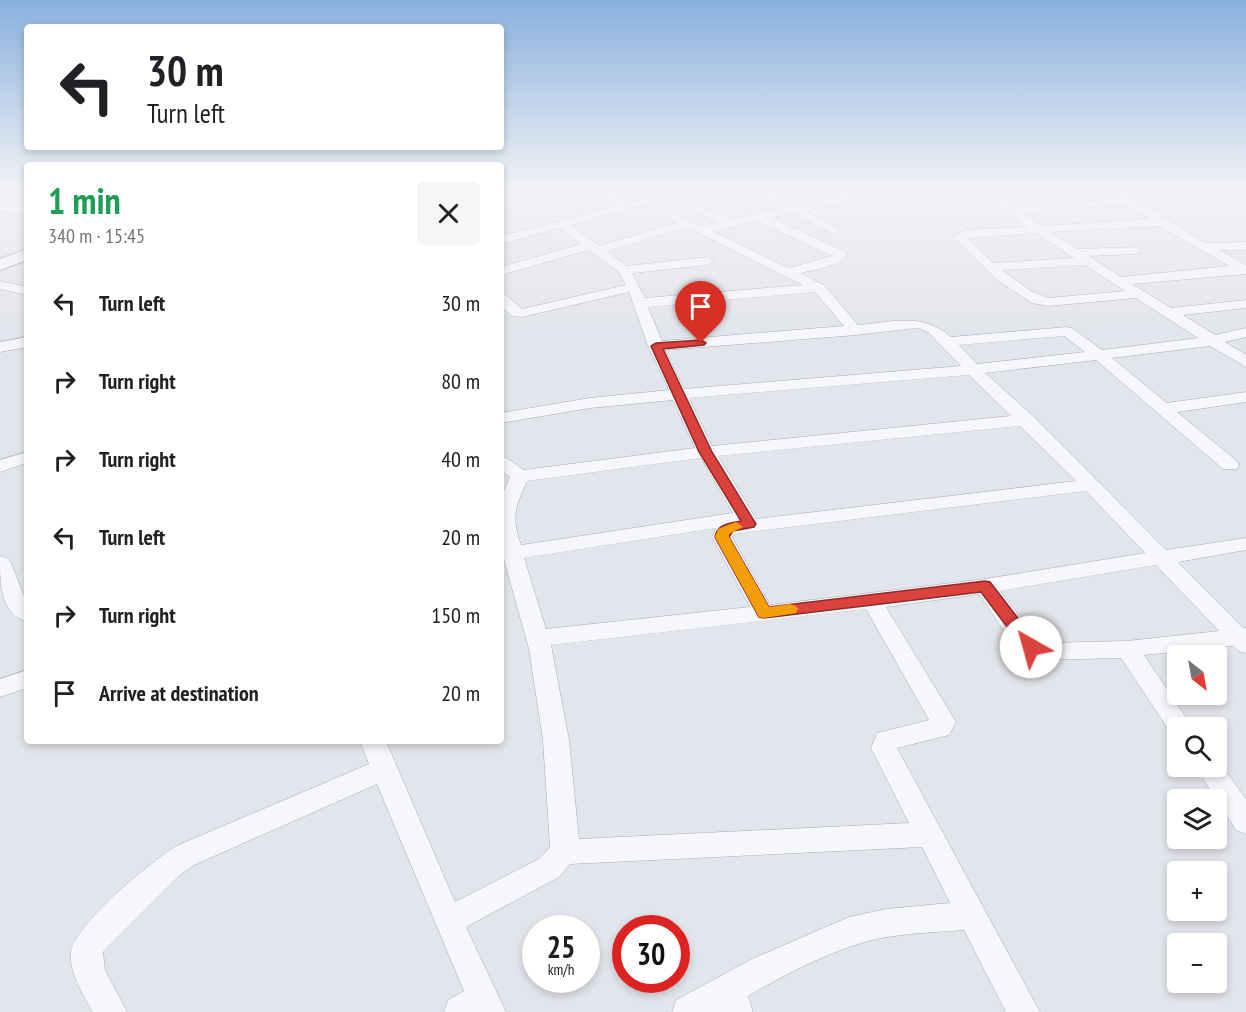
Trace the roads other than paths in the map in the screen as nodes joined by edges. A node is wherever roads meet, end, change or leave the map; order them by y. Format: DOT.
graph roads {
  1 [pos="582,238"];
  2 [pos="628,238"];
  3 [pos="721,238"];
  4 [pos="805,238"];
  5 [pos="961,238"];
  6 [pos="1052,238"];
  7 [pos="1188,238"];
  8 [pos="1246,246"];
  9 [pos="594,247"];
  10 [pos="1203,247"];
  11 [pos="1135,250"];
  12 [pos="24,255"];
  13 [pos="1080,257"];
  14 [pos="707,261"];
  15 [pos="0,265"];
  16 [pos="992,267"];
  17 [pos="1245,269"];
  18 [pos="504,270"];
  19 [pos="624,270"];
  20 [pos="790,272"];
  21 [pos="1117,281"];
  22 [pos="0,285"];
  23 [pos="634,287"];
  24 [pos="819,288"];
  25 [pos="24,290"];
  26 [pos="1137,294"];
  27 [pos="504,301"];
  28 [pos="640,303"];
  29 [pos="1246,304"];
  30 [pos="1167,313"];
  31 [pos="856,331"];
  32 [pos="1246,332"];
  33 [pos="1211,341"];
  34 [pos="948,342"];
  35 [pos="24,343"];
  36 [pos="656,346"];
  37 [pos="0,347"];
  38 [pos="1100,355"];
  39 [pos="1246,362"];
  40 [pos="974,371"];
  41 [pos="679,395"];
  42 [pos="1246,397"];
  43 [pos="1164,410"];
  44 [pos="504,417"];
  45 [pos="1028,420"];
  46 [pos="706,452"];
  47 [pos="24,458"];
  48 [pos="1230,465"];
  49 [pos="0,466"];
  50 [pos="510,469"];
  51 [pos="1091,484"];
  52 [pos="504,506"];
  53 [pos="747,520"];
  54 [pos="504,526"];
  55 [pos="1246,544"];
  56 [pos="512,553"];
  57 [pos="1160,557"];
  58 [pos="0,563"];
  59 [pos="985,586"];
  60 [pos="872,601"];
  61 [pos="24,612"];
  62 [pos="764,613"];
  63 [pos="538,638"];
  64 [pos="1243,639"];
  65 [pos="1127,649"];
  66 [pos="24,680"];
  67 [pos="0,688"];
  68 [pos="1173,717"];
  69 [pos="374,744"];
  70 [pos="384,769"];
  71 [pos="1215,777"];
  72 [pos="1246,822"];
  73 [pos="929,834"];
  74 [pos="563,852"];
  75 [pos="971,915"];
  76 [pos="448,921"];
  77 [pos="733,1000"];
  78 [pos="478,1007"];
  79 [pos="111,1012"];
  80 [pos="688,1012"];
  81 [pos="1024,1012"];
  1 -- 9 [label="street"];
  2 -- 9 [label="street"];
  3 -- 20 [label="street"];
  4 -- 20 [label="street"];
  5 -- 16 [label="street"];
  6 -- 13 [label="street"];
  7 -- 10 [label="street"];
  8 -- 10 [label="street"];
  9 -- 18 [label="street"];
  9 -- 19 [label="street"];
  10 -- 17 [label="street"];
  11 -- 13 [label="street"];
  12 -- 15 [label="street"];
  13 -- 16 [label="street"];
  13 -- 21 [label="street"];
  14 -- 19 [label="street"];
  16 -- 26 [label="street"];
  17 -- 21 [label="street"];
  19 -- 23 [label="street"];
  20 -- 24 [label="street"];
  21 -- 26 [label="street"];
  22 -- 25 [label="street"];
  23 -- 27 [label="street"];
  23 -- 28 [label="street"];
  24 -- 28 [label="street"];
  24 -- 31 [label="street"];
  26 -- 30 [label="street"];
  28 -- 36 [label="street"];
  29 -- 30 [label="street"];
  30 -- 33 [label="street"];
  31 -- 34 [label="street"];
  31 -- 36 [label="street"];
  32 -- 33 [label="street"];
  33 -- 38 [label="street"];
  33 -- 39 [label="street"];
  34 -- 38 [label="street"];
  34 -- 40 [label="street"];
  35 -- 37 [label="street"];
  36 -- 41 [label="street"];
  38 -- 40 [label="street"];
  38 -- 43 [label="street"];
  40 -- 41 [label="street"];
  40 -- 45 [label="street"];
  41 -- 44 [label="street"];
  41 -- 46 [label="street"];
  42 -- 43 [label="street"];
  43 -- 48 [label="street"];
  45 -- 46 [label="street"];
  45 -- 51 [label="street"];
  46 -- 50 [label="street"];
  46 -- 53 [label="street"];
  47 -- 49 [label="street"];
  50 -- 52 [label="street"];
  51 -- 53 [label="street"];
  51 -- 57 [label="street"];
  53 -- 56 [label="street"];
  53 -- 62 [label="street"];
  54 -- 56 [label="street"];
  55 -- 57 [label="street"];
  56 -- 63 [label="street"];
  57 -- 59 [label="street"];
  57 -- 64 [label="street"];
  58 -- 61 [label="street"];
  59 -- 60 [label="street"];
  59 -- 65 [label="street"];
  60 -- 62 [label="street"];
  60 -- 73 [label="street"];
  62 -- 63 [label="street"];
  63 -- 74 [label="street"];
  64 -- 65 [label="street"];
  65 -- 68 [label="street"];
  66 -- 67 [label="street"];
  69 -- 70 [label="street"];
  70 -- 76 [label="street"];
  70 -- 79 [label="street"];
  71 -- 72 [label="street"];
  73 -- 74 [label="street"];
  73 -- 75 [label="street"];
  74 -- 76 [label="street"];
  75 -- 77 [label="street"];
  75 -- 81 [label="street"];
  76 -- 78 [label="street"];
  77 -- 80 [label="street"];
}
